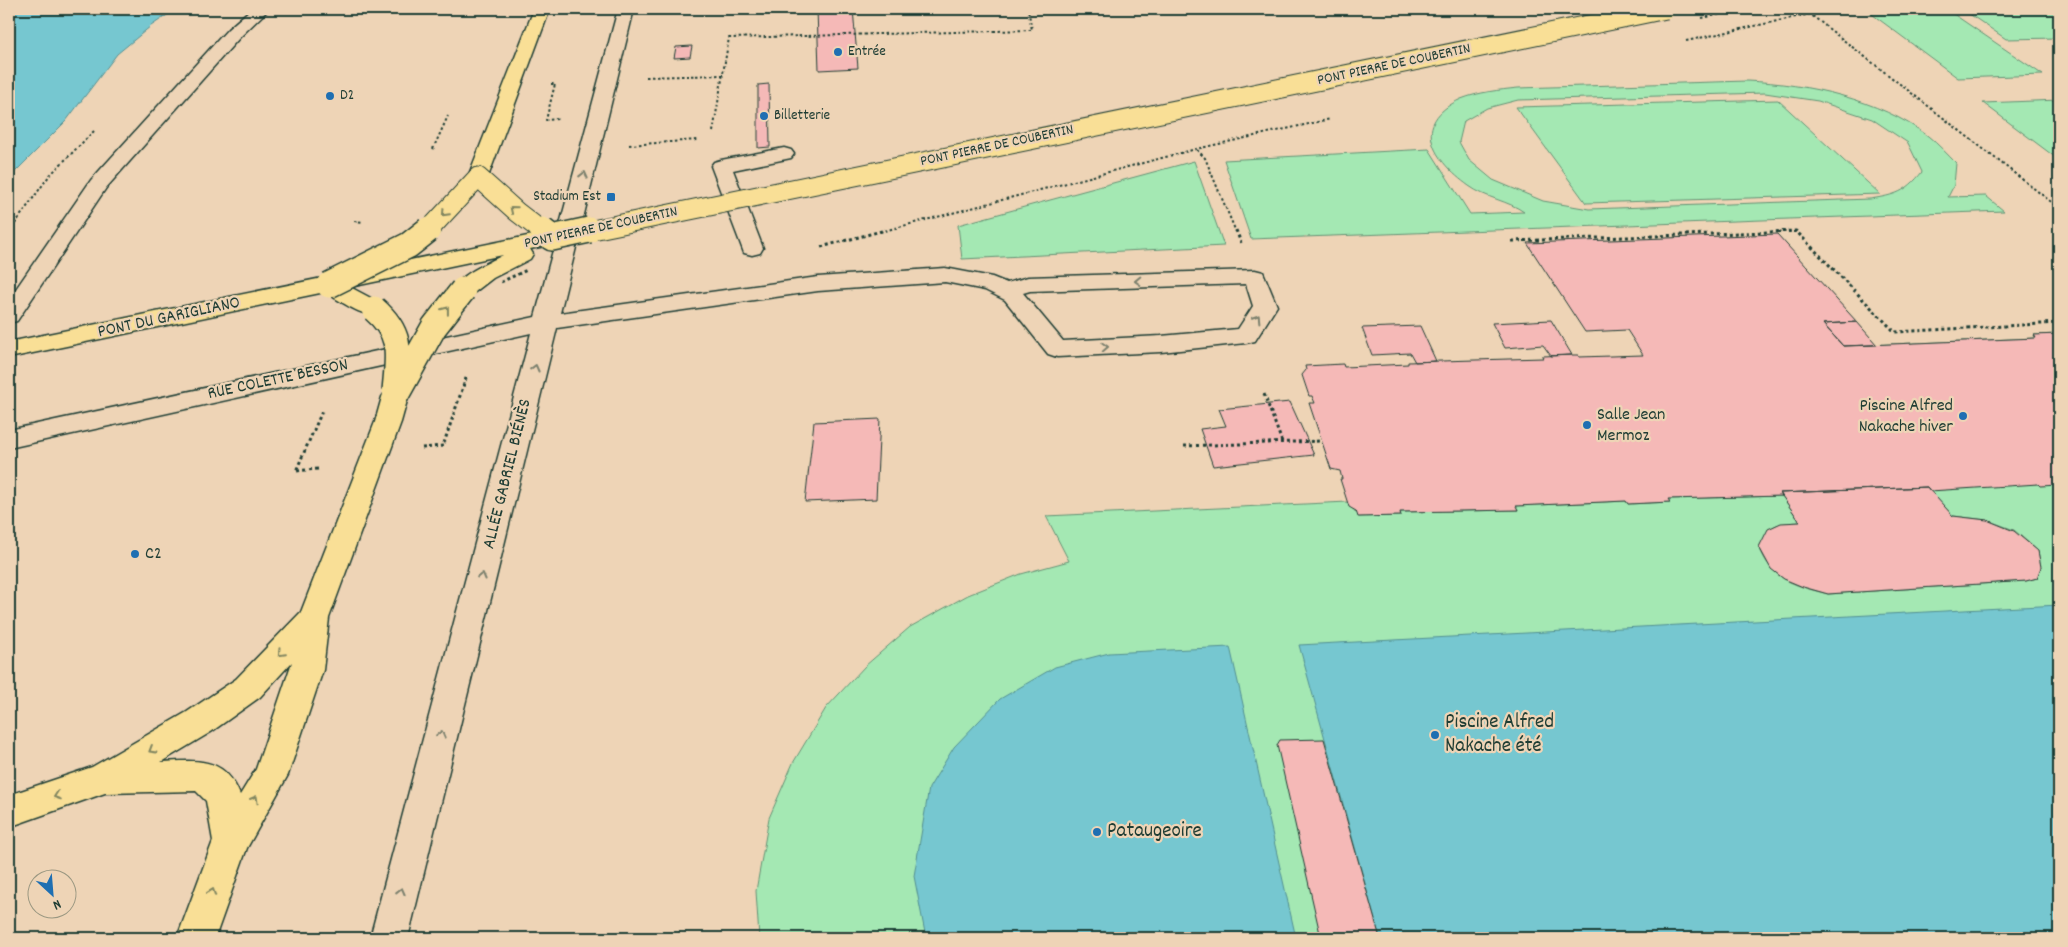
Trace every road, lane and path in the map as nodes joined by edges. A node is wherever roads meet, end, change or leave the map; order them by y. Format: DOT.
graph roads {
  1 [pos="261,9"];
  2 [pos="542,9"];
  3 [pos="626,9"];
  4 [pos="1028,9"];
  5 [pos="1666,9"];
  6 [pos="1685,41"];
  7 [pos="723,75"];
  8 [pos="609,79"];
  9 [pos="555,84"];
  10 [pos="448,116"];
  11 [pos="1340,117"];
  12 [pos="546,120"];
  13 [pos="712,140"];
  14 [pos="591,148"];
  15 [pos="433,149"];
  16 [pos="1196,149"];
  17 [pos="784,154"];
  18 [pos="721,166"];
  19 [pos="478,177"];
  20 [pos="755,188"];
  21 [pos="732,193"];
  22 [pos="2059,208"];
  23 [pos="562,232"];
  24 [pos="1512,242"];
  25 [pos="1242,244"];
  26 [pos="820,247"];
  27 [pos="752,248"];
  28 [pos="330,285"];
  29 [pos="1006,291"];
  30 [pos="9,316"];
  31 [pos="547,322"];
  32 [pos="2059,323"];
  33 [pos="9,350"];
  34 [pos="462,391"];
  35 [pos="1264,394"];
  36 [pos="395,397"];
  37 [pos="318,419"];
  38 [pos="9,439"];
  39 [pos="1322,441"];
  40 [pos="1282,442"];
  41 [pos="1184,446"];
  42 [pos="419,448"];
  43 [pos="318,469"];
  44 [pos="314,618"];
  45 [pos="103,780"];
  46 [pos="9,812"];
  47 [pos="231,841"];
  48 [pos="196,938"];
  49 [pos="389,938"];
  1 -- 30 [label="street"];
  2 -- 19 [label="main road"];
  3 -- 8 [label="street, ALLÉE GABRIEL BIÉNÈS"];
  4 -- 7 [label="path"];
  5 -- 23 [label="main road, PONT PIERRE DE COUBERTIN, bridge"];
  6 -- 22 [label="path"];
  7 -- 8 [label="path"];
  7 -- 13 [label="path"];
  8 -- 14 [label="street, ALLÉE GABRIEL BIÉNÈS"];
  9 -- 12 [label="path"];
  10 -- 15 [label="path"];
  11 -- 16 [label="path"];
  13 -- 14 [label="path"];
  13 -- 18 [label="path"];
  23 -- 14 [label="street, ALLÉE GABRIEL BIÉNÈS, one-way"];
  16 -- 25 [label="path"];
  16 -- 26 [label="path"];
  17 -- 18 [label="street"];
  18 -- 21 [label="street"];
  23 -- 19 [label="main road, one-way, bridge"];
  19 -- 28 [label="main road, one-way, bridge"];
  20 -- 21 [label="street"];
  21 -- 23 [label="street"];
  21 -- 27 [label="street"];
  23 -- 28 [label="main road, PONT PIERRE DE COUBERTIN, bridge"];
  23 -- 31 [label="street, ALLÉE GABRIEL BIÉNÈS"];
  36 -- 23 [label="main road, one-way, bridge"];
  24 -- 32 [label="path"];
  28 -- 33 [label="main road, PONT DU GARIGLIANO"];
  28 -- 36 [label="main road, bridge"];
  29 -- 29 [label="street, one-way"];
  29 -- 31 [label="street, RUE COLETTE BESSON"];
  31 -- 38 [label="street, RUE COLETTE BESSON"];
  49 -- 31 [label="street, ALLÉE GABRIEL BIÉNÈS, one-way"];
  34 -- 42 [label="path"];
  35 -- 40 [label="path"];
  36 -- 44 [label="main road"];
  37 -- 43 [label="path"];
  39 -- 40 [label="path"];
  40 -- 41 [label="path"];
  44 -- 45 [label="main road, one-way"];
  47 -- 44 [label="main road, one-way"];
  45 -- 46 [label="main road, one-way"];
  45 -- 47 [label="main road"];
  48 -- 47 [label="main road, one-way"];
}
